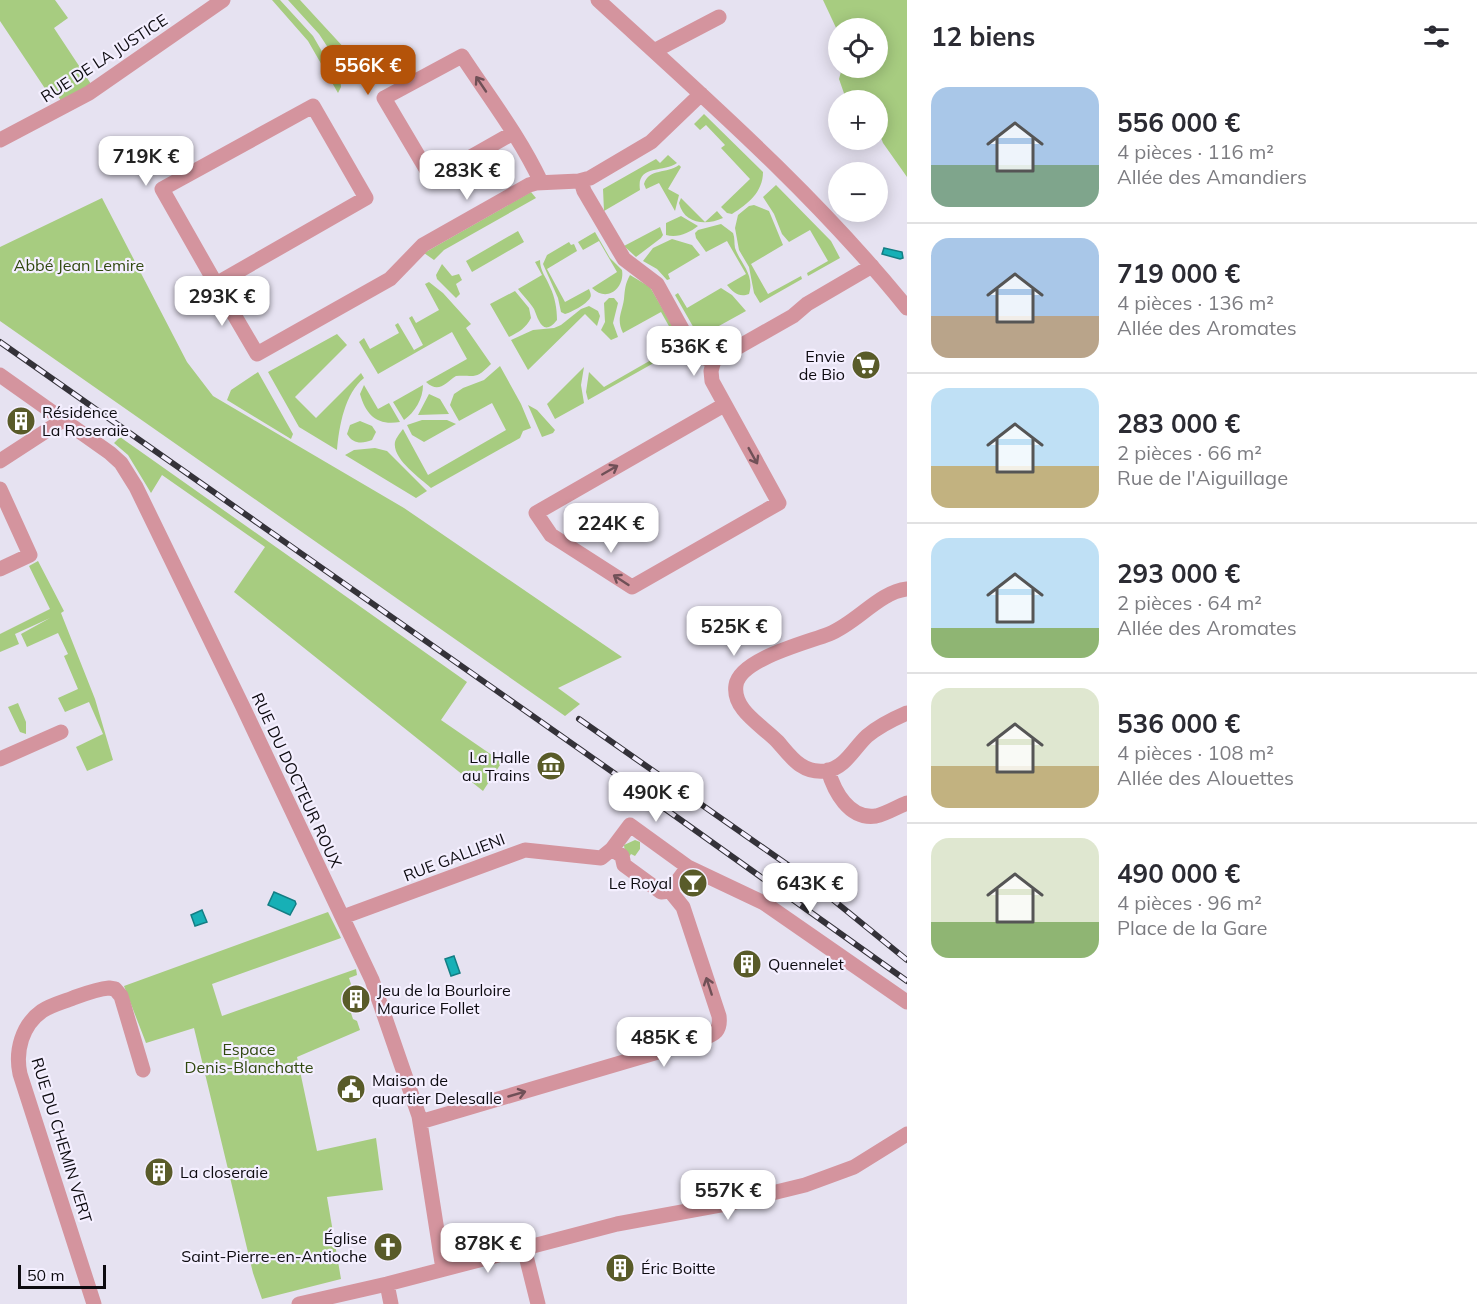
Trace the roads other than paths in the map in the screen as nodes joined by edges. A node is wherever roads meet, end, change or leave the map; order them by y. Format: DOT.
graph roads {
  1 [pos="223,0"];
  2 [pos="598,0"];
  3 [pos="719,17"];
  4 [pos="654,51"];
  5 [pos="701,94"];
  6 [pos="513,133"];
  7 [pos="0,140"];
  8 [pos="581,181"];
  9 [pos="540,182"];
  10 [pos="872,266"];
  11 [pos="216,284"];
  12 [pos="901,289"];
  13 [pos="907,308"];
  14 [pos="714,360"];
  15 [pos="0,375"];
  16 [pos="724,405"];
  17 [pos="63,420"];
  18 [pos="0,461"];
  19 [pos="0,489"];
  20 [pos="0,569"];
  21 [pos="907,589"];
  22 [pos="907,713"];
  23 [pos="61,732"];
  24 [pos="0,759"];
  25 [pos="828,770"];
  26 [pos="907,803"];
  27 [pos="612,849"];
  28 [pos="688,867"];
  29 [pos="670,891"];
  30 [pos="343,917"];
  31 [pos="907,1002"];
  32 [pos="143,1070"];
  33 [pos="420,1122"];
  34 [pos="907,1134"];
  35 [pos="524,1248"];
  36 [pos="443,1269"];
  37 [pos="387,1284"];
  38 [pos="94,1304"];
  39 [pos="299,1304"];
  40 [pos="392,1304"];
  41 [pos="538,1304"];
  1 -- 7 [label="street, RUE DE LA JUSTICE"];
  2 -- 4 [label="street"];
  3 -- 4 [label="street"];
  4 -- 5 [label="street"];
  5 -- 8 [label="street"];
  5 -- 10 [label="street"];
  6 -- 6 [label="street, one-way"];
  6 -- 9 [label="street"];
  8 -- 9 [label="street"];
  8 -- 14 [label="street"];
  9 -- 11 [label="street"];
  10 -- 12 [label="street"];
  10 -- 14 [label="street"];
  11 -- 11 [label="street"];
  12 -- 13 [label="street"];
  14 -- 16 [label="street"];
  15 -- 17 [label="street, RUE DU DOCTEUR ROUX"];
  16 -- 16 [label="street, one-way"];
  17 -- 18 [label="street"];
  17 -- 30 [label="street, RUE DU DOCTEUR ROUX"];
  19 -- 20 [label="street"];
  21 -- 25 [label="street"];
  22 -- 25 [label="street"];
  23 -- 24 [label="street"];
  25 -- 26 [label="street"];
  27 -- 28 [label="street"];
  27 -- 29 [label="street"];
  27 -- 30 [label="street, RUE GALLIENI"];
  28 -- 29 [label="street"];
  28 -- 31 [label="street"];
  33 -- 29 [label="street, one-way"];
  30 -- 33 [label="street, RUE DU DOCTEUR ROUX"];
  32 -- 38 [label="street, RUE DU CHEMIN VERT"];
  33 -- 36 [label="street, RUE DU DOCTEUR ROUX"];
  34 -- 35 [label="street"];
  35 -- 36 [label="street"];
  35 -- 41 [label="street"];
  36 -- 37 [label="street"];
  37 -- 39 [label="street"];
  37 -- 40 [label="street"];
}
